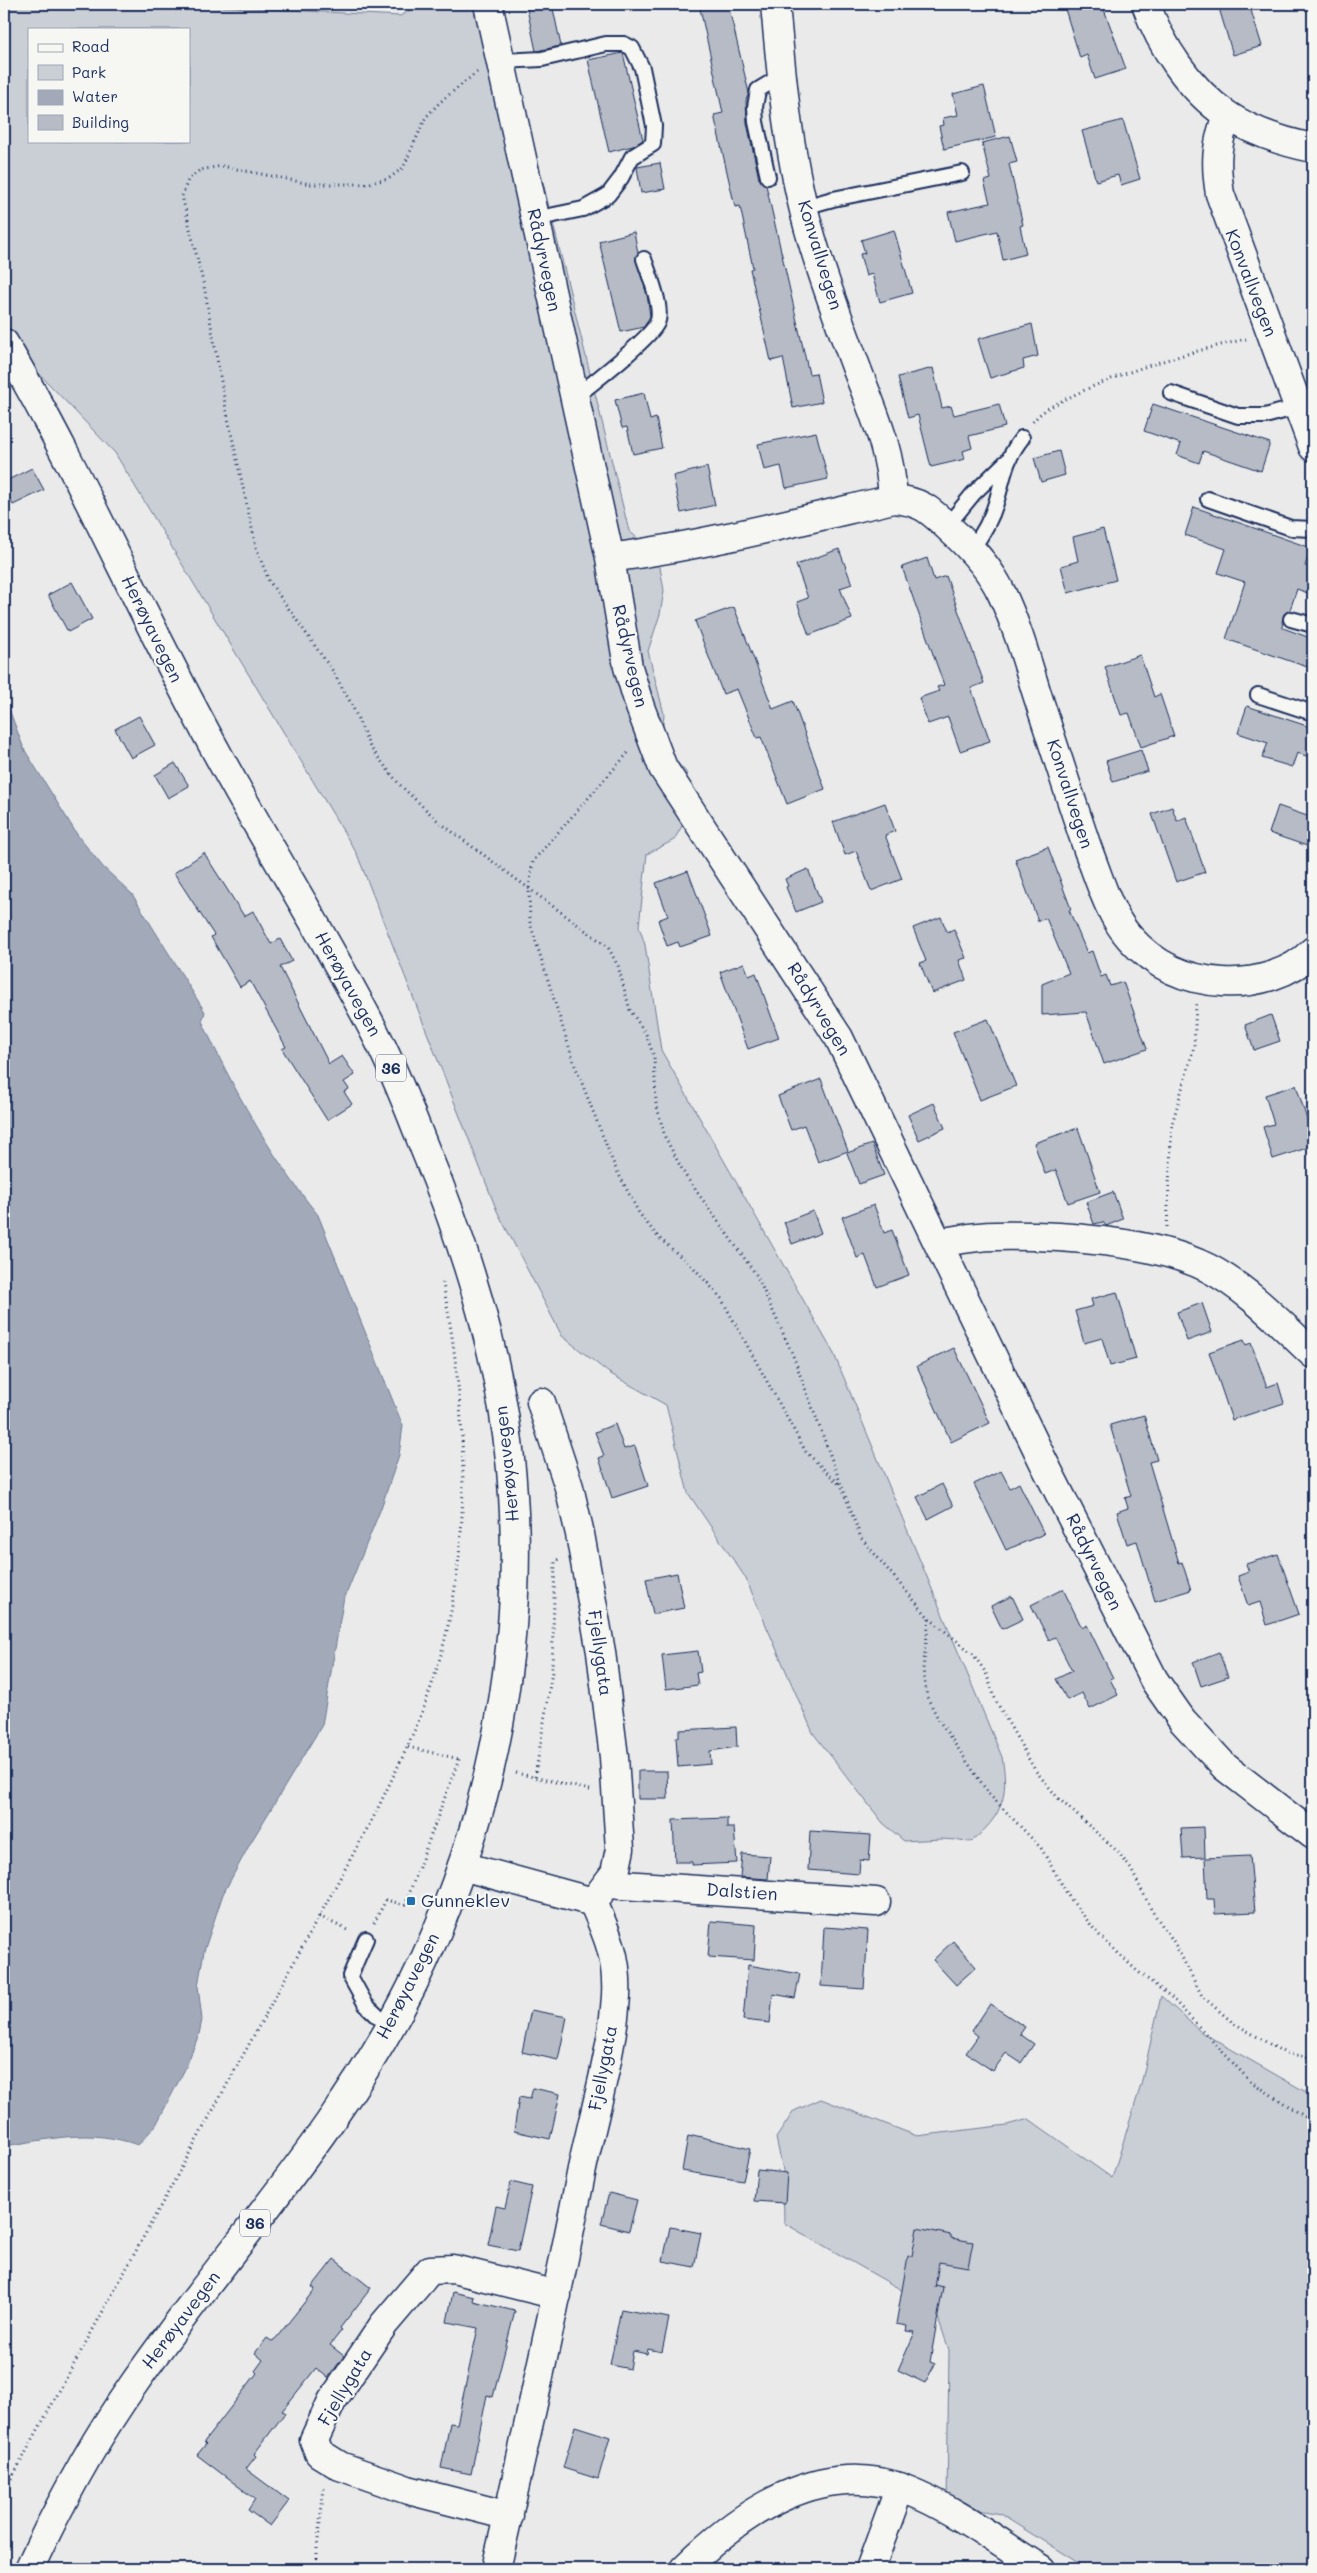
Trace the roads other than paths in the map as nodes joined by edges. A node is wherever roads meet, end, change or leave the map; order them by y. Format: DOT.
graph roads {
  1 [pos="488,4"];
  2 [pos="775,4"];
  3 [pos="1146,4"];
  4 [pos="500,61"];
  5 [pos="781,76"];
  6 [pos="1227,115"];
  7 [pos="1313,148"];
  8 [pos="962,174"];
  9 [pos="768,177"];
  10 [pos="804,207"];
  11 [pos="535,218"];
  12 [pos="644,259"];
  13 [pos="4,343"];
  14 [pos="1171,393"];
  15 [pos="574,398"];
  16 [pos="1298,407"];
  17 [pos="1022,438"];
  18 [pos="1313,447"];
  19 [pos="1006,462"];
  20 [pos="893,499"];
  21 [pos="1208,499"];
  22 [pos="947,526"];
  23 [pos="1313,529"];
  24 [pos="972,549"];
  25 [pos="610,558"];
  26 [pos="1292,619"];
  27 [pos="1313,625"];
  28 [pos="1258,695"];
  29 [pos="1313,713"];
  30 [pos="1313,951"];
  31 [pos="938,1243"];
  32 [pos="1313,1354"];
  33 [pos="541,1402"];
  34 [pos="1313,1835"];
  35 [pos="462,1866"];
  36 [pos="601,1893"];
  37 [pos="876,1902"];
  38 [pos="366,1940"];
  39 [pos="389,2028"];
  40 [pos="557,2295"];
  41 [pos="900,2487"];
  42 [pos="509,2516"];
  43 [pos="29,2569"];
  44 [pos="496,2569"];
  45 [pos="684,2569"];
  46 [pos="870,2569"];
  47 [pos="1041,2569"];
  1 -- 4 [label="main road, Rådyrvegen"];
  2 -- 5 [label="main road, Konvallvegen"];
  3 -- 6 [label="main road"];
  4 -- 11 [label="main road, Rådyrvegen"];
  4 -- 11 [label="lane"];
  5 -- 9 [label="lane"];
  5 -- 10 [label="main road, Konvallvegen"];
  6 -- 7 [label="main road"];
  6 -- 16 [label="main road, Konvallvegen"];
  8 -- 10 [label="lane"];
  10 -- 20 [label="main road, Konvallvegen"];
  11 -- 15 [label="main road, Rådyrvegen"];
  12 -- 15 [label="lane"];
  13 -- 35 [label="main road, Herøyavegen / 36"];
  14 -- 16 [label="lane"];
  15 -- 25 [label="main road, Rådyrvegen"];
  16 -- 18 [label="main road, Konvallvegen"];
  17 -- 19 [label="lane"];
  19 -- 22 [label="lane"];
  19 -- 24 [label="lane"];
  20 -- 22 [label="main road, Konvallvegen"];
  20 -- 25 [label="main road, Konvallvegen"];
  21 -- 23 [label="lane"];
  22 -- 24 [label="main road, Konvallvegen"];
  24 -- 30 [label="main road, Konvallvegen"];
  25 -- 31 [label="main road, Rådyrvegen"];
  26 -- 27 [label="lane"];
  28 -- 29 [label="lane"];
  31 -- 32 [label="main road"];
  31 -- 34 [label="main road, Rådyrvegen"];
  33 -- 36 [label="main road, Fjellygata"];
  35 -- 36 [label="main road"];
  35 -- 39 [label="main road, Herøyavegen / 36"];
  36 -- 37 [label="main road, Dalstien"];
  36 -- 40 [label="main road, Fjellygata"];
  38 -- 39 [label="lane"];
  39 -- 43 [label="main road, Herøyavegen / 36"];
  40 -- 42 [label="main road, Fjellygata"];
  40 -- 42 [label="main road, Fjellygata"];
  41 -- 45 [label="main road"];
  41 -- 46 [label="main road"];
  41 -- 47 [label="main road"];
  42 -- 44 [label="main road, Fjellygata"];
}
